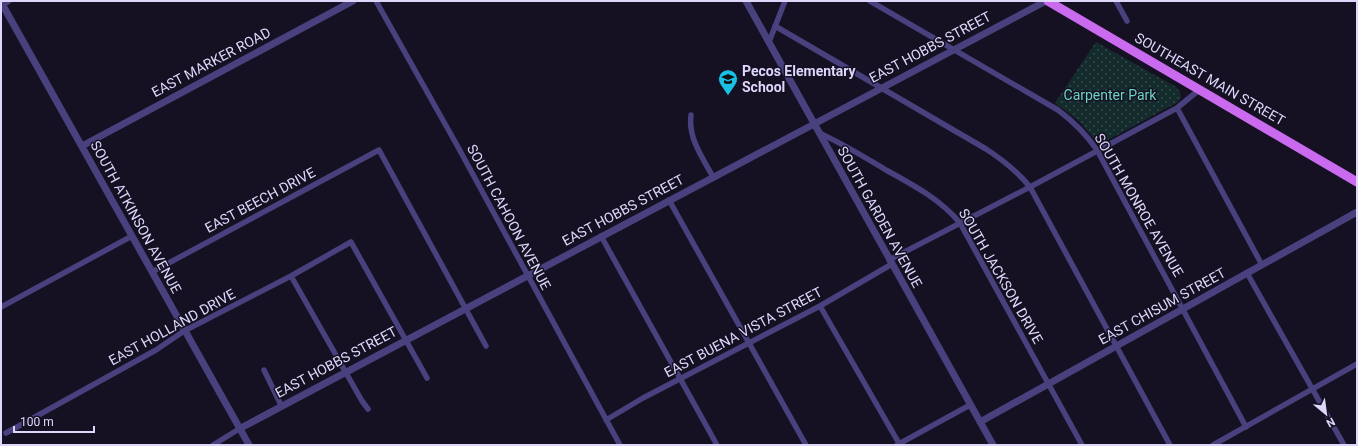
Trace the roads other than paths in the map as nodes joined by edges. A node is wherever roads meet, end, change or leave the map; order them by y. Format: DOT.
graph roads {
  1 [pos="353,1"];
  2 [pos="376,1"];
  3 [pos="746,1"];
  4 [pos="785,1"];
  5 [pos="870,1"];
  6 [pos="1047,1"];
  7 [pos="1116,1"];
  8 [pos="4,2"];
  9 [pos="1127,21"];
  10 [pos="777,28"];
  11 [pos="769,42"];
  12 [pos="953,49"];
  13 [pos="881,88"];
  14 [pos="1199,90"];
  15 [pos="1177,108"];
  16 [pos="691,115"];
  17 [pos="813,124"];
  18 [pos="818,133"];
  19 [pos="82,146"];
  20 [pos="1097,150"];
  21 [pos="713,177"];
  22 [pos="1357,182"];
  23 [pos="1030,188"];
  24 [pos="669,200"];
  25 [pos="1357,212"];
  26 [pos="960,223"];
  27 [pos="132,236"];
  28 [pos="601,236"];
  29 [pos="891,262"];
  30 [pos="1262,265"];
  31 [pos="152,272"];
  32 [pos="1247,273"];
  33 [pos="528,275"];
  34 [pos="291,276"];
  35 [pos="820,306"];
  36 [pos="1,307"];
  37 [pos="466,308"];
  38 [pos="1182,309"];
  39 [pos="184,331"];
  40 [pos="406,340"];
  41 [pos="748,343"];
  42 [pos="486,346"];
  43 [pos="1116,346"];
  44 [pos="1357,364"];
  45 [pos="264,370"];
  46 [pos="345,371"];
  47 [pos="427,378"];
  48 [pos="680,378"];
  49 [pos="1048,384"];
  50 [pos="1313,389"];
  51 [pos="281,405"];
  52 [pos="970,405"];
  53 [pos="368,409"];
  54 [pos="606,420"];
  55 [pos="980,422"];
  56 [pos="1246,427"];
  57 [pos="239,429"];
  58 [pos="6,434"];
  59 [pos="213,445"];
  60 [pos="248,445"];
  61 [pos="620,445"];
  62 [pos="717,445"];
  63 [pos="806,445"];
  64 [pos="898,445"];
  65 [pos="993,445"];
  66 [pos="1082,445"];
  67 [pos="1170,445"];
  68 [pos="1213,445"];
  69 [pos="1344,445"];
  1 -- 19 [label="street, EAST MARKER ROAD"];
  2 -- 33 [label="street, SOUTH CAHOON AVENUE"];
  3 -- 11 [label="street, SOUTH GARDEN AVENUE"];
  4 -- 10 [label="street"];
  5 -- 12 [label="street, SOUTH MONROE AVENUE"];
  6 -- 12 [label="street, EAST HOBBS STREET"];
  6 -- 14 [label="main road, SOUTHEAST MAIN STREET"];
  7 -- 9 [label="street"];
  8 -- 19 [label="street, SOUTH ATKINSON AVENUE"];
  10 -- 11 [label="street"];
  10 -- 13 [label="street"];
  11 -- 17 [label="street, SOUTH GARDEN AVENUE"];
  12 -- 13 [label="street, EAST HOBBS STREET"];
  12 -- 20 [label="street, SOUTH MONROE AVENUE"];
  13 -- 17 [label="street, EAST HOBBS STREET"];
  13 -- 23 [label="street"];
  14 -- 15 [label="street, EAST BUENA VISTA STREET"];
  14 -- 22 [label="main road, SOUTHEAST MAIN STREET"];
  15 -- 20 [label="street, EAST BUENA VISTA STREET"];
  15 -- 30 [label="street"];
  16 -- 21 [label="street"];
  17 -- 18 [label="street, SOUTH GARDEN AVENUE"];
  17 -- 21 [label="street, EAST HOBBS STREET"];
  18 -- 26 [label="street, SOUTH JACKSON DRIVE"];
  18 -- 29 [label="street, SOUTH GARDEN AVENUE"];
  19 -- 27 [label="street, SOUTH ATKINSON AVENUE"];
  20 -- 23 [label="street, EAST BUENA VISTA STREET"];
  20 -- 38 [label="street, SOUTH MONROE AVENUE"];
  21 -- 24 [label="street, EAST HOBBS STREET"];
  23 -- 26 [label="street, EAST BUENA VISTA STREET"];
  23 -- 43 [label="street"];
  24 -- 28 [label="street, EAST HOBBS STREET"];
  24 -- 41 [label="street"];
  25 -- 30 [label="street, EAST CHISUM STREET"];
  26 -- 29 [label="street, EAST BUENA VISTA STREET"];
  26 -- 49 [label="street, SOUTH JACKSON DRIVE"];
  27 -- 31 [label="street, SOUTH ATKINSON AVENUE"];
  27 -- 36 [label="street"];
  28 -- 33 [label="street, EAST HOBBS STREET"];
  28 -- 48 [label="street"];
  29 -- 35 [label="street, EAST BUENA VISTA STREET"];
  29 -- 52 [label="street, SOUTH GARDEN AVENUE"];
  30 -- 32 [label="street, EAST CHISUM STREET"];
  31 -- 37 [label="street, EAST BEECH DRIVE"];
  31 -- 39 [label="street, SOUTH ATKINSON AVENUE"];
  32 -- 38 [label="street, EAST CHISUM STREET"];
  32 -- 50 [label="street"];
  33 -- 37 [label="street, EAST HOBBS STREET"];
  33 -- 54 [label="street, SOUTH CAHOON AVENUE"];
  34 -- 39 [label="street, EAST HOLLAND DRIVE"];
  34 -- 40 [label="street, EAST HOLLAND DRIVE"];
  34 -- 46 [label="street"];
  35 -- 41 [label="street, EAST BUENA VISTA STREET"];
  35 -- 64 [label="street"];
  37 -- 40 [label="street, EAST HOBBS STREET"];
  37 -- 42 [label="street"];
  38 -- 43 [label="street, EAST CHISUM STREET"];
  38 -- 56 [label="street, SOUTH MONROE AVENUE"];
  39 -- 57 [label="street, SOUTH ATKINSON AVENUE"];
  39 -- 58 [label="street, EAST HOLLAND DRIVE"];
  40 -- 46 [label="street, EAST HOBBS STREET"];
  40 -- 47 [label="street"];
  41 -- 48 [label="street, EAST BUENA VISTA STREET"];
  41 -- 63 [label="street"];
  43 -- 49 [label="street, EAST CHISUM STREET"];
  43 -- 67 [label="street"];
  44 -- 50 [label="street"];
  45 -- 51 [label="street"];
  46 -- 51 [label="street, EAST HOBBS STREET"];
  46 -- 53 [label="street"];
  48 -- 54 [label="street, EAST BUENA VISTA STREET"];
  48 -- 62 [label="street"];
  49 -- 55 [label="street, EAST CHISUM STREET"];
  49 -- 66 [label="street, SOUTH JACKSON DRIVE"];
  50 -- 56 [label="street"];
  50 -- 69 [label="street"];
  51 -- 57 [label="street, EAST HOBBS STREET"];
  52 -- 55 [label="street, SOUTH GARDEN AVENUE"];
  52 -- 64 [label="street"];
  54 -- 61 [label="street, SOUTH CAHOON AVENUE"];
  55 -- 65 [label="street, SOUTH GARDEN AVENUE"];
  56 -- 68 [label="street"];
  57 -- 59 [label="street, EAST HOBBS STREET"];
  57 -- 60 [label="street, SOUTH ATKINSON AVENUE"];
}
